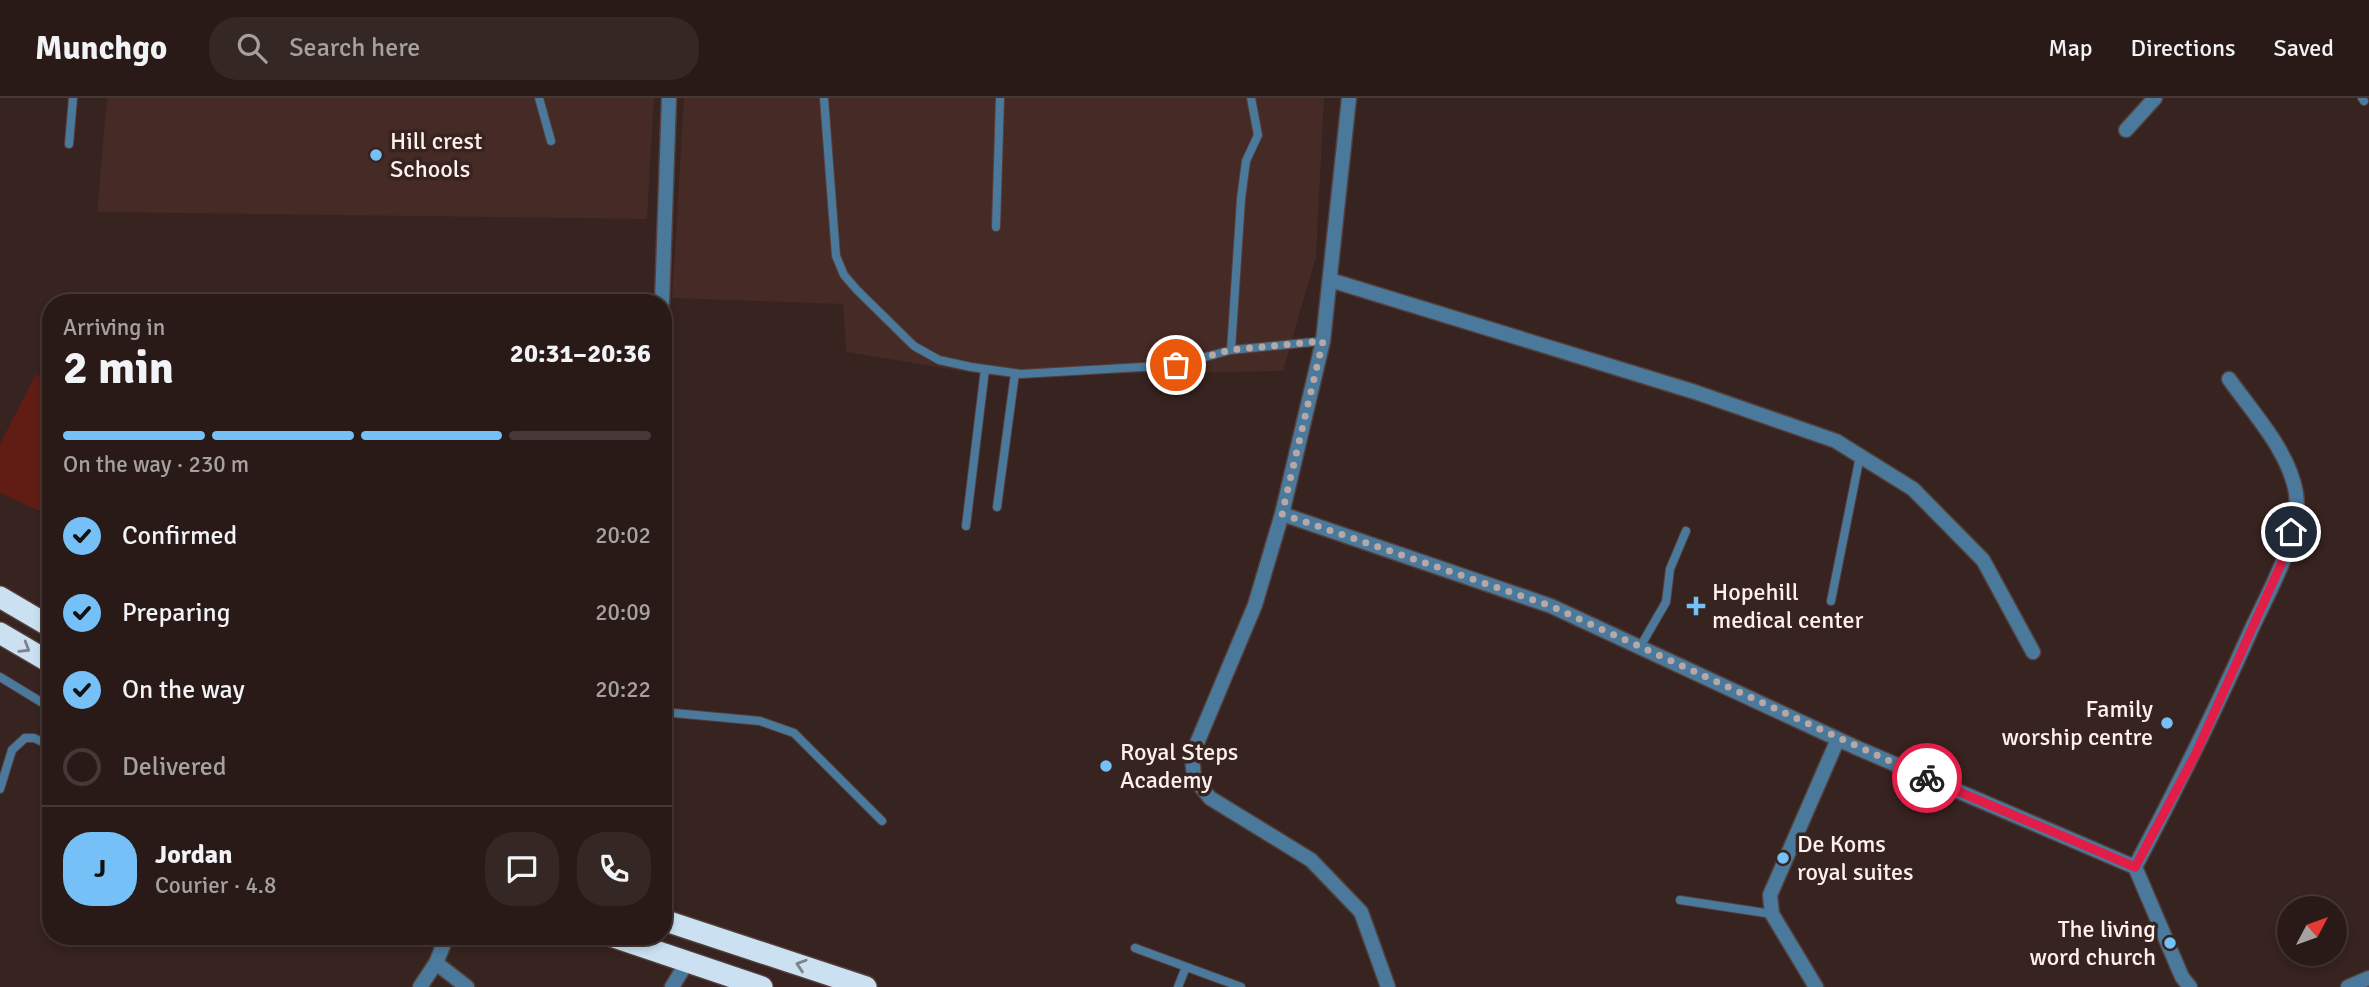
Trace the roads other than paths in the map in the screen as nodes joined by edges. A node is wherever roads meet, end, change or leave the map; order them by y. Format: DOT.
graph roads {
  1 [pos="73,98"];
  2 [pos="539,98"];
  3 [pos="669,98"];
  4 [pos="824,98"];
  5 [pos="1000,98"];
  6 [pos="1251,98"];
  7 [pos="1349,98"];
  8 [pos="2155,98"];
  9 [pos="2126,130"];
  10 [pos="551,141"];
  11 [pos="69,144"];
  12 [pos="996,227"];
  13 [pos="1330,280"];
  14 [pos="662,294"];
  15 [pos="1323,341"];
  16 [pos="1230,350"];
  17 [pos="985,369"];
  18 [pos="1016,373"];
  19 [pos="2229,379"];
  20 [pos="1860,456"];
  21 [pos="997,507"];
  22 [pos="1282,514"];
  23 [pos="966,526"];
  24 [pos="1686,531"];
  25 [pos="0,597"];
  26 [pos="1831,601"];
  27 [pos="42,622"];
  28 [pos="0,633"];
  29 [pos="1640,647"];
  30 [pos="2033,652"];
  31 [pos="42,658"];
  32 [pos="0,677"];
  33 [pos="42,703"];
  34 [pos="672,713"];
  35 [pos="1838,739"];
  36 [pos="42,742"];
  37 [pos="0,789"];
  38 [pos="882,821"];
  39 [pos="2135,867"];
  40 [pos="1681,900"];
  41 [pos="1772,914"];
  42 [pos="672,922"];
  43 [pos="443,945"];
  44 [pos="635,945"];
  45 [pos="1135,948"];
  46 [pos="436,963"];
  47 [pos="686,964"];
  48 [pos="1186,967"];
  49 [pos="2369,978"];
  50 [pos="420,987"];
  51 [pos="467,987"];
  52 [pos="671,987"];
  53 [pos="762,987"];
  54 [pos="866,987"];
  55 [pos="1178,987"];
  56 [pos="1241,987"];
  57 [pos="1388,987"];
  58 [pos="1816,987"];
  59 [pos="2190,987"];
  60 [pos="2348,987"];
  1 -- 11 [label="lane"];
  2 -- 10 [label="lane"];
  3 -- 14 [label="street"];
  4 -- 17 [label="lane"];
  5 -- 12 [label="lane"];
  6 -- 16 [label="lane"];
  7 -- 13 [label="street"];
  8 -- 9 [label="street"];
  13 -- 15 [label="street"];
  13 -- 20 [label="street"];
  15 -- 16 [label="lane"];
  15 -- 22 [label="street"];
  16 -- 18 [label="lane"];
  17 -- 18 [label="lane"];
  17 -- 23 [label="lane"];
  18 -- 21 [label="lane"];
  19 -- 39 [label="street"];
  20 -- 26 [label="lane"];
  20 -- 30 [label="street"];
  22 -- 29 [label="street"];
  22 -- 57 [label="street"];
  24 -- 29 [label="lane"];
  25 -- 27 [label="highway"];
  28 -- 31 [label="highway, one-way"];
  29 -- 35 [label="street"];
  32 -- 33 [label="lane"];
  34 -- 38 [label="lane"];
  35 -- 39 [label="street"];
  35 -- 41 [label="street"];
  36 -- 37 [label="lane"];
  39 -- 59 [label="street"];
  40 -- 41 [label="lane"];
  41 -- 58 [label="street"];
  54 -- 42 [label="highway, one-way"];
  43 -- 46 [label="street"];
  44 -- 47 [label="highway"];
  45 -- 48 [label="lane"];
  46 -- 50 [label="street"];
  46 -- 51 [label="street"];
  47 -- 52 [label="street"];
  47 -- 53 [label="highway"];
  48 -- 55 [label="lane"];
  48 -- 56 [label="lane"];
  49 -- 60 [label="street"];
}
